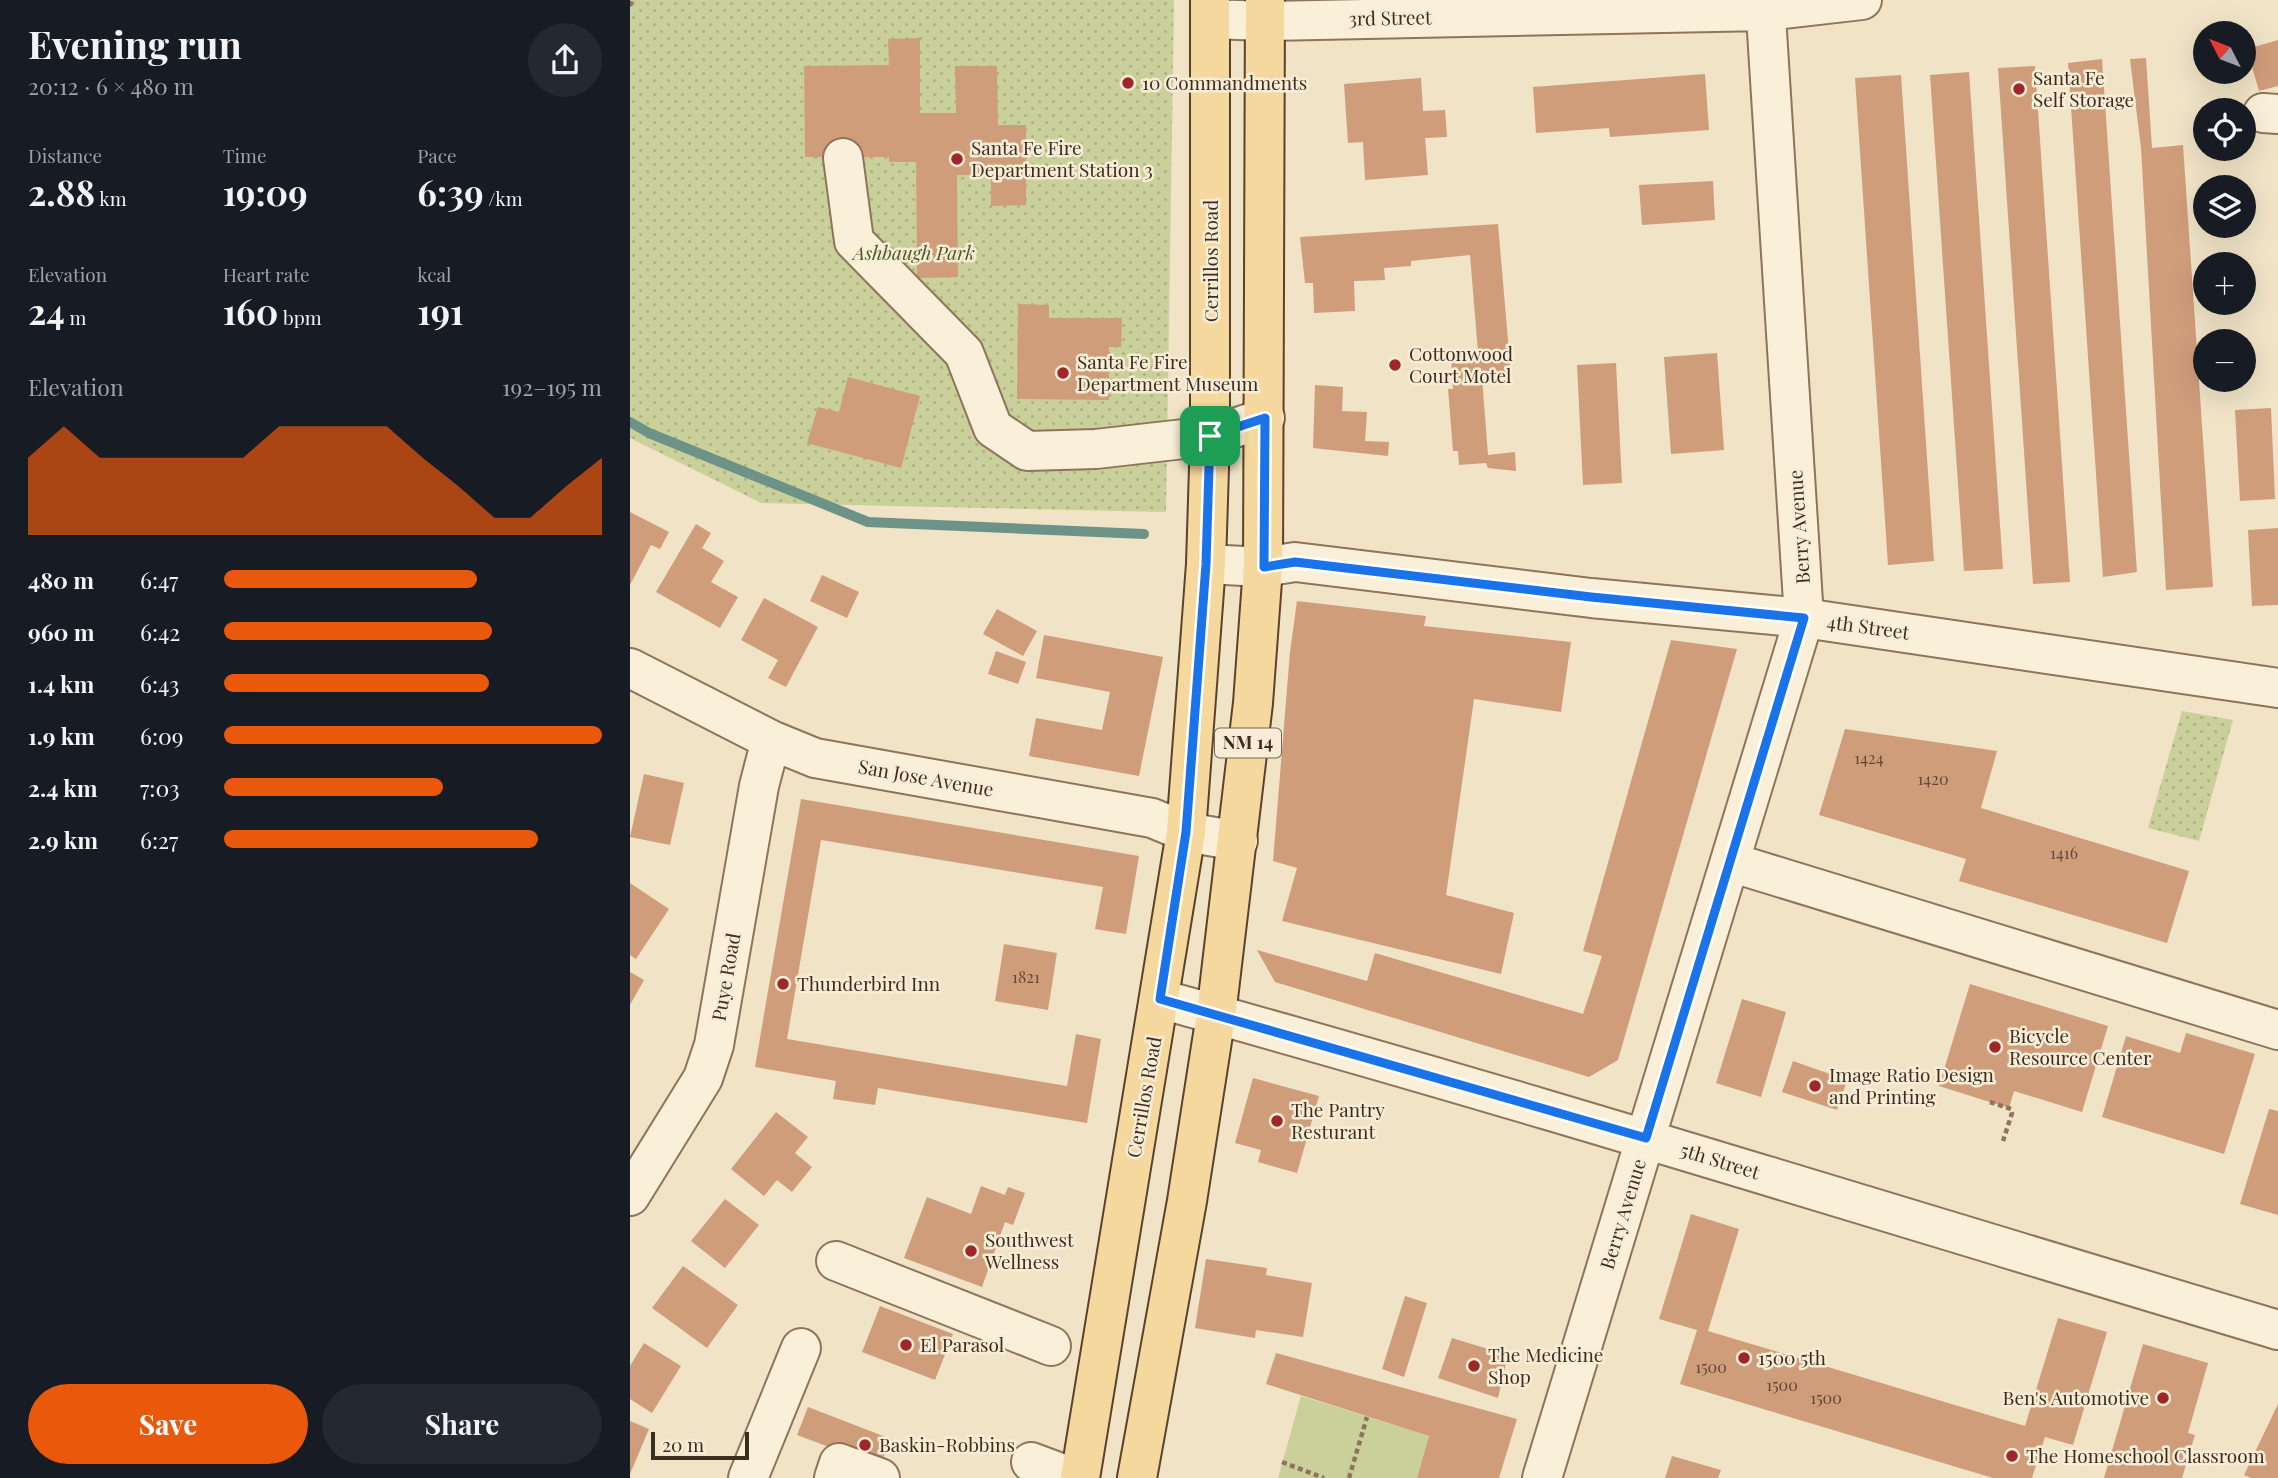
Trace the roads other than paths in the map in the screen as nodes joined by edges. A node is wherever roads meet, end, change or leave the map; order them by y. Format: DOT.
graph roads {
  1 [pos="1862,0"];
  2 [pos="1765,6"];
  3 [pos="1210,9"];
  4 [pos="1265,10"];
  5 [pos="843,158"];
  6 [pos="1265,418"];
  7 [pos="1210,436"];
  8 [pos="1206,564"];
  9 [pos="1264,567"];
  10 [pos="1804,618"];
  11 [pos="630,668"];
  12 [pos="2278,688"];
  13 [pos="771,740"];
  14 [pos="1186,832"];
  15 [pos="1238,841"];
  16 [pos="1730,862"];
  17 [pos="1160,999"];
  18 [pos="1216,1015"];
  19 [pos="2278,1030"];
  20 [pos="1646,1138"];
  21 [pos="630,1196"];
  22 [pos="836,1261"];
  23 [pos="2278,1330"];
  24 [pos="1051,1346"];
  25 [pos="801,1348"];
  26 [pos="1031,1462"];
  27 [pos="748,1478"];
  28 [pos="834,1478"];
  29 [pos="880,1478"];
  30 [pos="1074,1478"];
  31 [pos="1080,1478"];
  32 [pos="1137,1478"];
  33 [pos="1542,1478"];
  1 -- 2 [label="street, 3rd Street"];
  2 -- 4 [label="street, 3rd Street"];
  2 -- 10 [label="street, Berry Avenue"];
  3 -- 4 [label="street, 3rd Street"];
  3 -- 7 [label="main road, Cerrillos Road / NM 14"];
  4 -- 6 [label="main road, NM 14"];
  5 -- 7 [label="street"];
  6 -- 7 [label="street"];
  6 -- 9 [label="main road, NM 14"];
  7 -- 8 [label="main road, Cerrillos Road / NM 14"];
  8 -- 9 [label="street, 4th Street"];
  8 -- 14 [label="main road, Cerrillos Road / NM 14"];
  9 -- 10 [label="street, 4th Street"];
  9 -- 15 [label="main road, NM 14"];
  10 -- 12 [label="street, 4th Street"];
  10 -- 16 [label="street, Berry Avenue"];
  11 -- 13 [label="street, San Jose Avenue"];
  13 -- 14 [label="street, San Jose Avenue"];
  13 -- 21 [label="street, Puye Road"];
  14 -- 15 [label="street, San Jose Avenue"];
  14 -- 17 [label="main road, Cerrillos Road / NM 14"];
  15 -- 18 [label="main road, NM 14"];
  16 -- 19 [label="street"];
  16 -- 20 [label="street, Berry Avenue"];
  17 -- 18 [label="street, 5th Street"];
  17 -- 31 [label="main road, Cerrillos Road / NM 14"];
  18 -- 20 [label="street, 5th Street"];
  18 -- 32 [label="main road, NM 14"];
  20 -- 23 [label="street, 5th Street"];
  20 -- 33 [label="street, Berry Avenue"];
  22 -- 24 [label="street"];
  25 -- 27 [label="street"];
  26 -- 30 [label="street"];
  28 -- 29 [label="street"];
}
